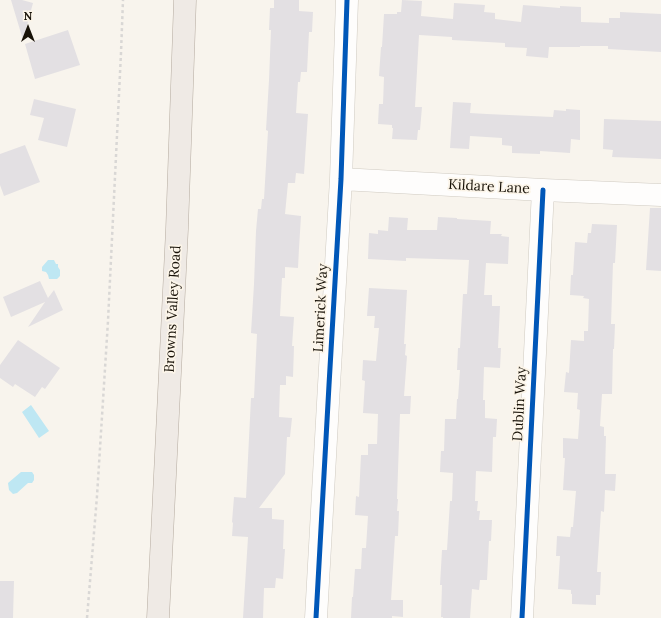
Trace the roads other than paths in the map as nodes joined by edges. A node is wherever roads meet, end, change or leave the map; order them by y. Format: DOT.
graph roads {
  1 [pos="185,0"];
  2 [pos="348,0"];
  3 [pos="341,179"];
  4 [pos="543,190"];
  5 [pos="661,195"];
  6 [pos="158,618"];
  7 [pos="316,618"];
  8 [pos="522,618"];
  1 -- 6 [label="main road, Browns Valley Road"];
  2 -- 3 [label="street, Limerick Way"];
  3 -- 4 [label="street, Kildare Lane"];
  3 -- 7 [label="street, Limerick Way"];
  4 -- 5 [label="street, Kildare Lane"];
  4 -- 8 [label="street, Dublin Way"];
}
